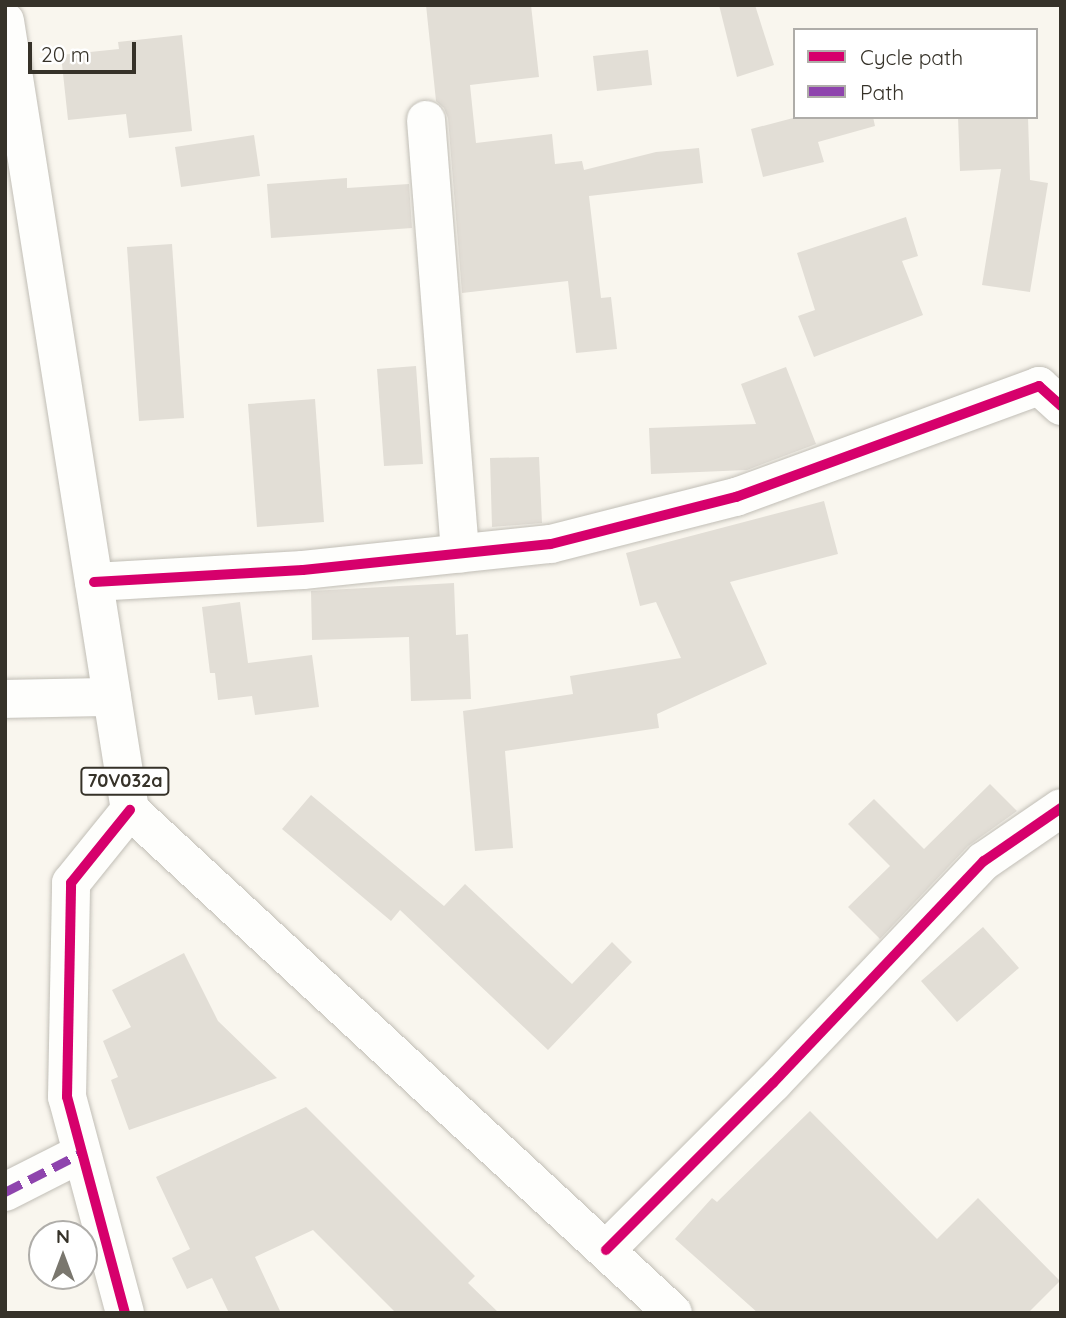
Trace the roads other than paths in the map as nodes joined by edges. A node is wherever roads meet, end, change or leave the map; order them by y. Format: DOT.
graph roads {
  1 [pos="5,21"];
  2 [pos="426,120"];
  3 [pos="1061,406"];
  4 [pos="460,554"];
  5 [pos="94,582"];
  6 [pos="112,697"];
  7 [pos="5,699"];
  8 [pos="1061,808"];
  9 [pos="130,810"];
  10 [pos="82,1153"];
  11 [pos="5,1192"];
  12 [pos="606,1250"];
  13 [pos="125,1313"];
  14 [pos="674,1313"];
  1 -- 5 [label="street, 70V032a"];
  2 -- 4 [label="street"];
  3 -- 4 [label="street"];
  4 -- 5 [label="street"];
  5 -- 6 [label="street, 70V032a"];
  6 -- 7 [label="street"];
  6 -- 9 [label="street, 70V032a"];
  8 -- 12 [label="street"];
  9 -- 10 [label="street"];
  9 -- 12 [label="street, 70V032a"];
  10 -- 11 [label="street"];
  10 -- 13 [label="street"];
  12 -- 14 [label="street, 70V032a"];
}
